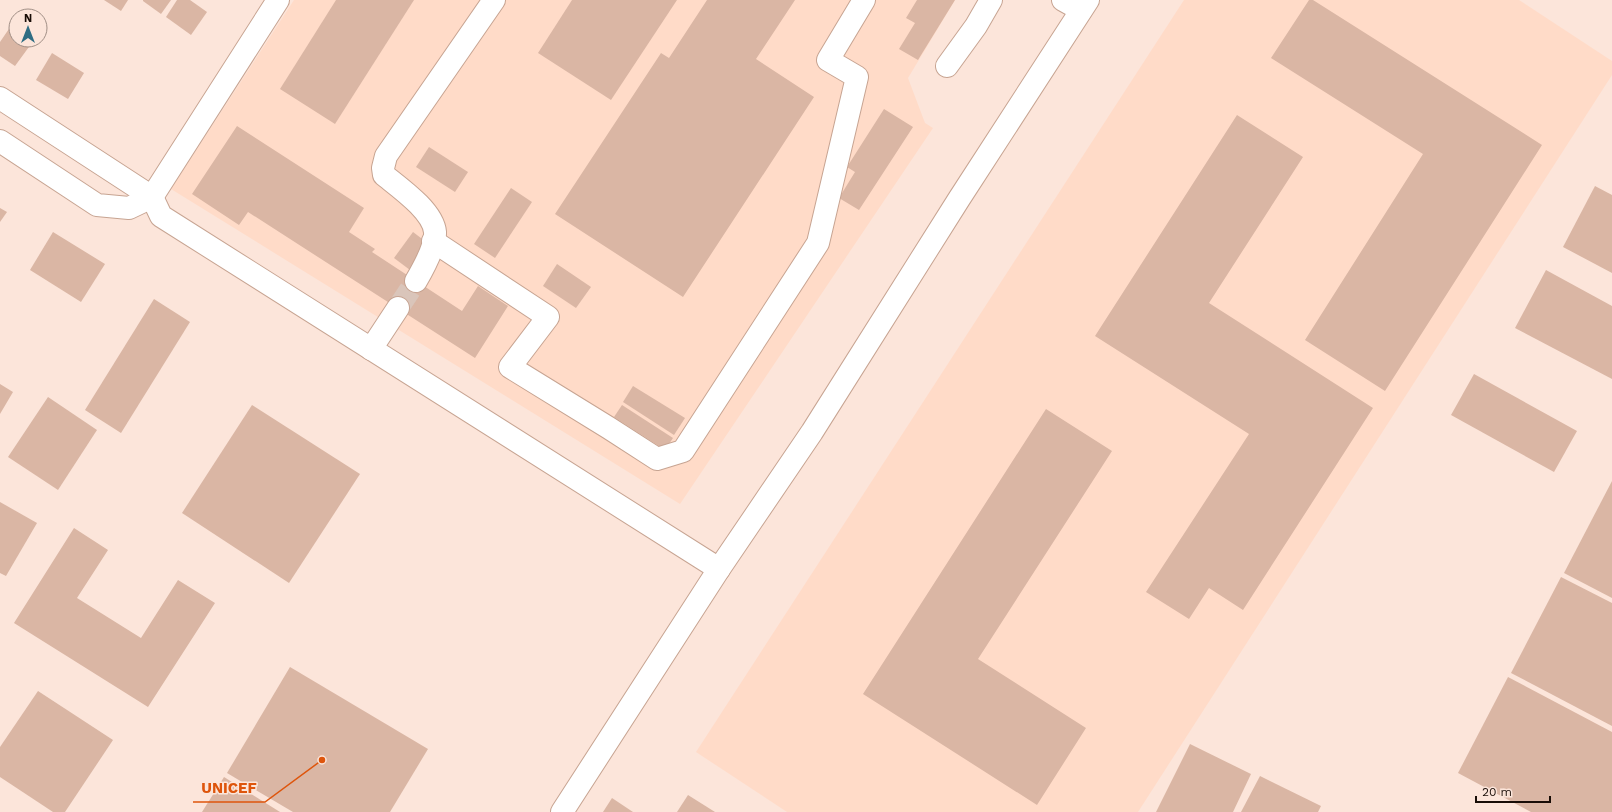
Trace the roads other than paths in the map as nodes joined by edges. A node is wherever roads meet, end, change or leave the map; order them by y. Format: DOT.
graph roads {
  1 [pos="278,0"];
  2 [pos="494,0"];
  3 [pos="864,0"];
  4 [pos="991,0"];
  5 [pos="1077,3"];
  6 [pos="947,66"];
  7 [pos="0,98"];
  8 [pos="0,141"];
  9 [pos="152,197"];
  10 [pos="433,242"];
  11 [pos="416,281"];
  12 [pos="398,308"];
  13 [pos="372,348"];
  14 [pos="719,569"];
  15 [pos="562,812"];
  1 -- 9 [label="street"];
  2 -- 10 [label="street"];
  3 -- 10 [label="street"];
  4 -- 6 [label="street"];
  5 -- 14 [label="street"];
  7 -- 9 [label="street"];
  8 -- 9 [label="street"];
  9 -- 13 [label="street"];
  10 -- 11 [label="street"];
  12 -- 13 [label="street"];
  13 -- 14 [label="street"];
  14 -- 15 [label="street"];
}
